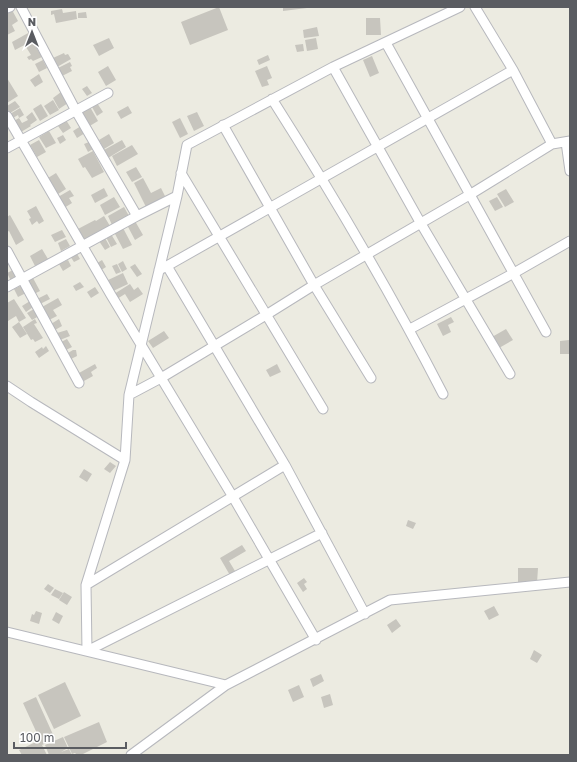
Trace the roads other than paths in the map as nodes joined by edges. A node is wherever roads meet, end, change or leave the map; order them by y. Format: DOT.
graph roads {
  1 [pos="10,7"];
  2 [pos="21,7"];
  3 [pos="475,7"];
  4 [pos="7,8"];
  5 [pos="455,8"];
  6 [pos="386,43"];
  7 [pos="333,67"];
  8 [pos="513,70"];
  9 [pos="108,93"];
  10 [pos="272,99"];
  11 [pos="76,111"];
  12 [pos="7,116"];
  13 [pos="429,118"];
  14 [pos="223,125"];
  15 [pos="21,140"];
  16 [pos="568,141"];
  17 [pos="552,144"];
  18 [pos="378,147"];
  19 [pos="7,148"];
  20 [pos="570,172"];
  21 [pos="181,173"];
  22 [pos="322,178"];
  23 [pos="471,194"];
  24 [pos="177,196"];
  25 [pos="270,208"];
  26 [pos="137,216"];
  27 [pos="420,222"];
  28 [pos="219,236"];
  29 [pos="570,241"];
  30 [pos="82,246"];
  31 [pos="7,251"];
  32 [pos="367,254"];
  33 [pos="163,268"];
  34 [pos="514,272"];
  35 [pos="22,279"];
  36 [pos="314,285"];
  37 [pos="7,288"];
  38 [pos="465,299"];
  39 [pos="266,315"];
  40 [pos="410,329"];
  41 [pos="546,332"];
  42 [pos="141,344"];
  43 [pos="214,347"];
  44 [pos="510,374"];
  45 [pos="161,378"];
  46 [pos="371,378"];
  47 [pos="80,383"];
  48 [pos="7,386"];
  49 [pos="443,394"];
  50 [pos="130,395"];
  51 [pos="323,409"];
  52 [pos="125,460"];
  53 [pos="284,465"];
  54 [pos="233,497"];
  55 [pos="322,533"];
  56 [pos="270,559"];
  57 [pos="570,582"];
  58 [pos="86,585"];
  59 [pos="365,614"];
  60 [pos="7,632"];
  61 [pos="316,640"];
  62 [pos="87,651"];
  63 [pos="226,685"];
  64 [pos="131,755"];
  1 -- 4 [label="street"];
  2 -- 11 [label="street"];
  3 -- 8 [label="street"];
  5 -- 6 [label="street"];
  6 -- 7 [label="street"];
  6 -- 13 [label="street"];
  7 -- 10 [label="street"];
  7 -- 18 [label="street"];
  8 -- 13 [label="street"];
  8 -- 17 [label="street"];
  9 -- 11 [label="street"];
  10 -- 14 [label="street"];
  10 -- 22 [label="street"];
  11 -- 15 [label="street"];
  11 -- 26 [label="street"];
  12 -- 15 [label="street"];
  13 -- 18 [label="street"];
  13 -- 23 [label="street"];
  14 -- 21 [label="street"];
  14 -- 25 [label="street"];
  15 -- 19 [label="street"];
  15 -- 30 [label="street"];
  16 -- 17 [label="street"];
  16 -- 20 [label="street"];
  17 -- 23 [label="street"];
  18 -- 22 [label="street"];
  18 -- 27 [label="street"];
  21 -- 24 [label="street"];
  21 -- 28 [label="street"];
  22 -- 25 [label="street"];
  22 -- 32 [label="street"];
  23 -- 27 [label="street"];
  23 -- 34 [label="street"];
  24 -- 26 [label="street"];
  24 -- 33 [label="street"];
  25 -- 28 [label="street"];
  25 -- 36 [label="street"];
  26 -- 30 [label="street"];
  27 -- 32 [label="street"];
  27 -- 38 [label="street"];
  28 -- 33 [label="street"];
  28 -- 39 [label="street"];
  29 -- 34 [label="street"];
  30 -- 35 [label="street"];
  30 -- 42 [label="street"];
  31 -- 35 [label="street"];
  32 -- 36 [label="street"];
  32 -- 40 [label="street"];
  33 -- 42 [label="street"];
  33 -- 43 [label="street"];
  34 -- 38 [label="street"];
  34 -- 41 [label="street"];
  35 -- 37 [label="street"];
  35 -- 47 [label="street"];
  36 -- 39 [label="street"];
  36 -- 46 [label="street"];
  38 -- 40 [label="street"];
  38 -- 44 [label="street"];
  39 -- 43 [label="street"];
  39 -- 51 [label="street"];
  40 -- 49 [label="street"];
  42 -- 45 [label="street"];
  42 -- 50 [label="street"];
  43 -- 45 [label="street"];
  43 -- 53 [label="street"];
  45 -- 50 [label="street"];
  45 -- 54 [label="street"];
  48 -- 52 [label="street"];
  50 -- 52 [label="street"];
  52 -- 58 [label="street"];
  53 -- 54 [label="street"];
  53 -- 55 [label="street"];
  54 -- 56 [label="street"];
  54 -- 58 [label="street"];
  55 -- 56 [label="street"];
  55 -- 59 [label="street"];
  56 -- 61 [label="street"];
  56 -- 62 [label="street"];
  57 -- 59 [label="street"];
  58 -- 62 [label="street"];
  59 -- 61 [label="street"];
  60 -- 62 [label="street"];
  61 -- 63 [label="street"];
  62 -- 63 [label="street"];
  63 -- 64 [label="street"];
}
